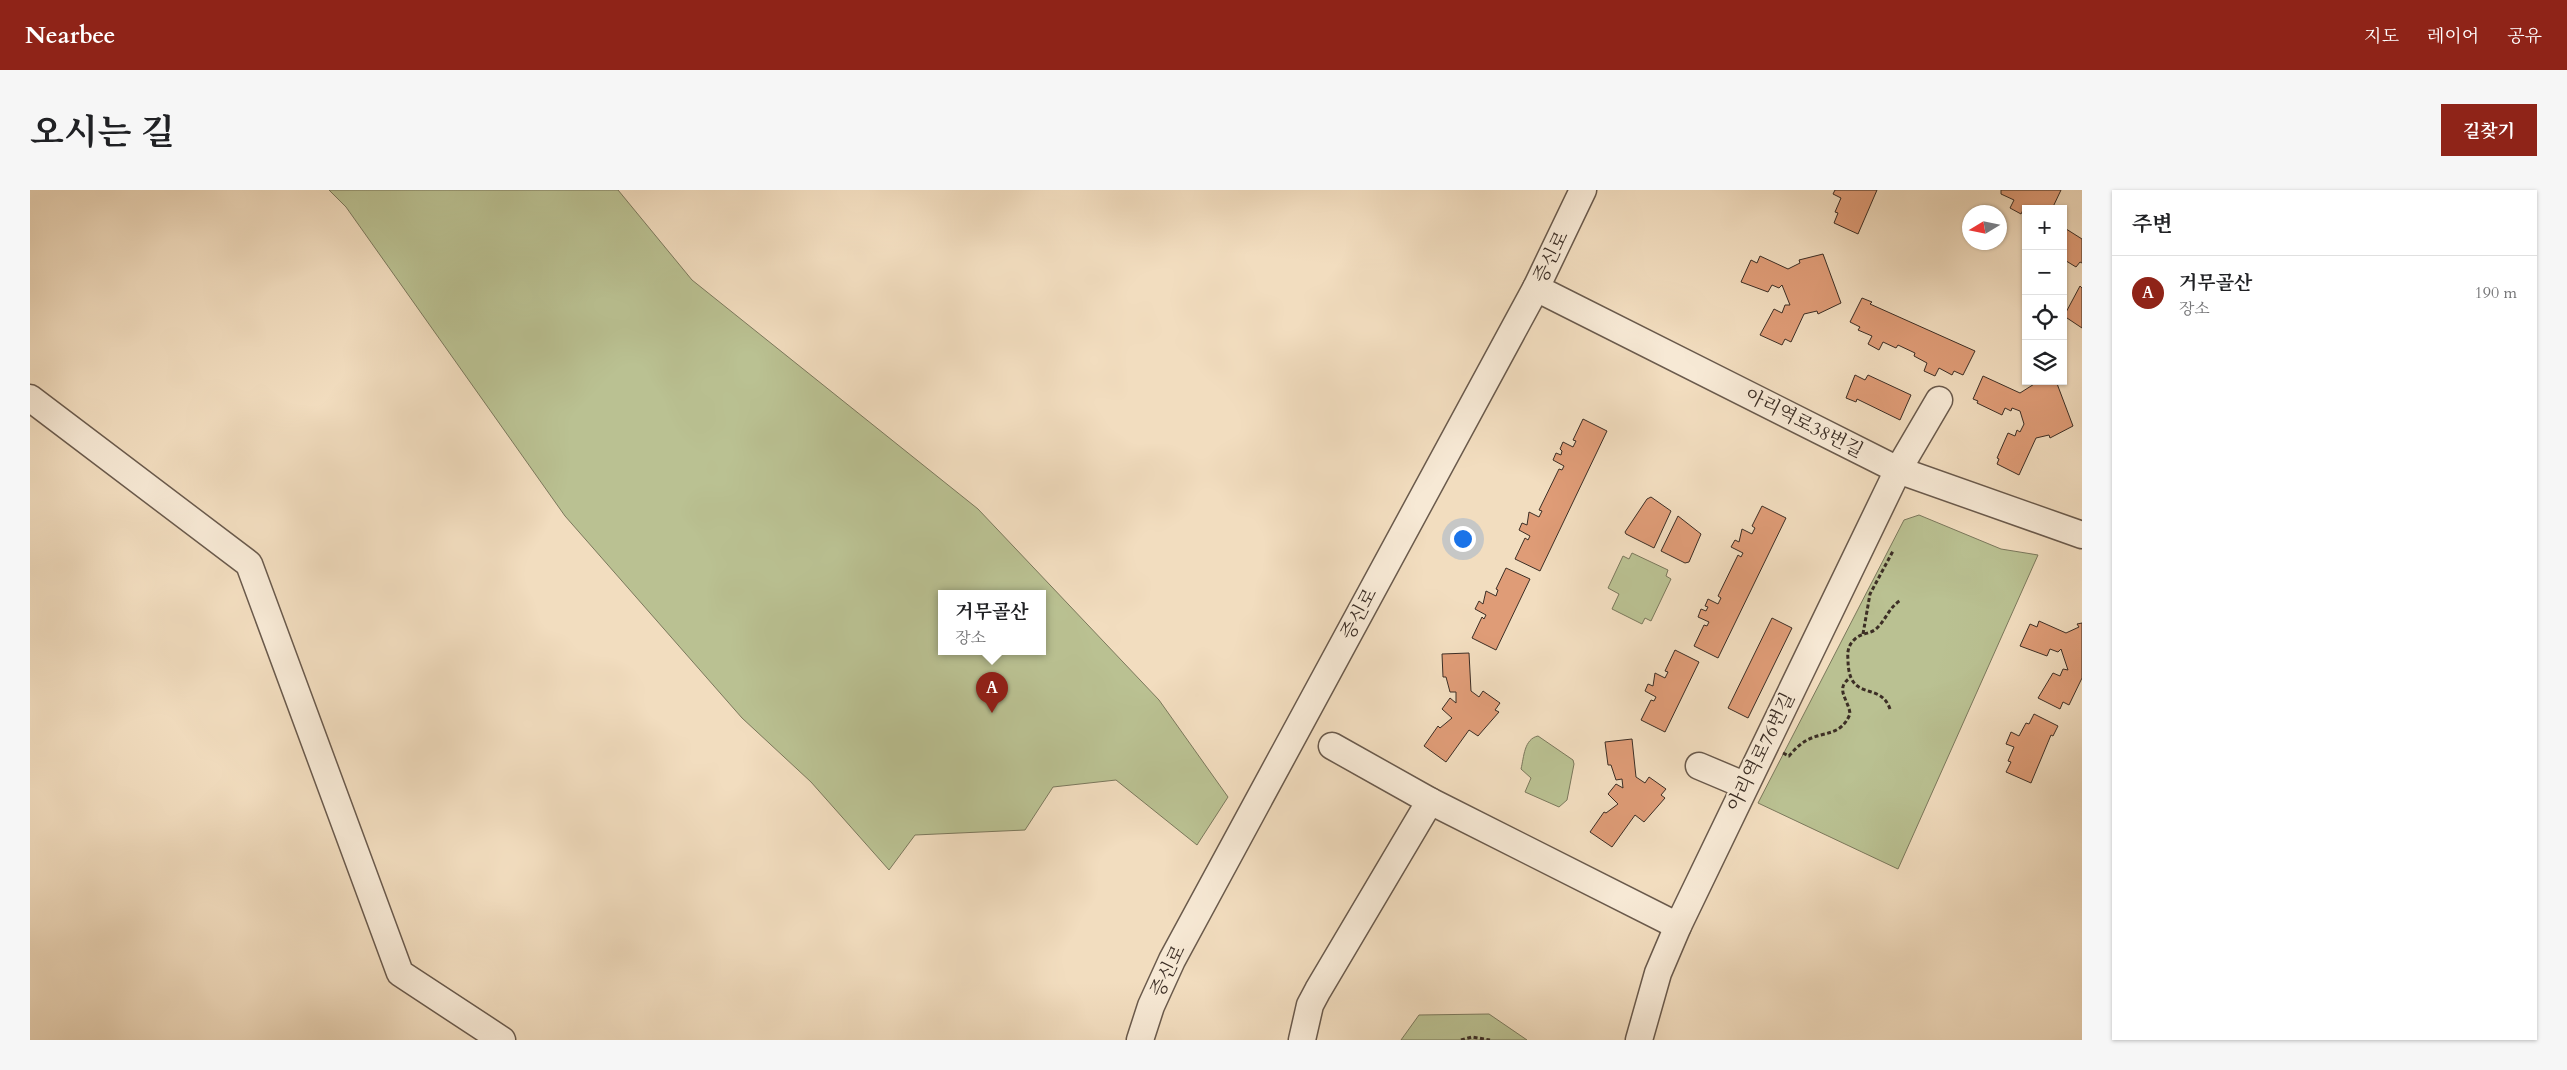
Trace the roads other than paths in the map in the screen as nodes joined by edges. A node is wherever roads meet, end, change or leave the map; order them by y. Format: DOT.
graph roads {
  1 [pos="1583,190"];
  2 [pos="1536,288"];
  3 [pos="30,398"];
  4 [pos="1939,400"];
  5 [pos="1898,470"];
  6 [pos="2082,535"];
  7 [pos="1332,746"];
  8 [pos="1699,766"];
  9 [pos="1744,786"];
  10 [pos="1430,801"];
  11 [pos="1678,926"];
  12 [pos="502,1040"];
  13 [pos="1140,1040"];
  14 [pos="1302,1040"];
  15 [pos="1639,1040"];
  1 -- 2 [label="street, 증신로"];
  2 -- 5 [label="street, 아리역로38번길"];
  2 -- 13 [label="street, 증신로"];
  3 -- 12 [label="street"];
  4 -- 5 [label="street, 아리역로76번길"];
  5 -- 6 [label="street, 아리역로38번길"];
  5 -- 9 [label="street, 아리역로76번길"];
  7 -- 10 [label="street"];
  8 -- 9 [label="street"];
  9 -- 11 [label="street, 아리역로76번길"];
  10 -- 11 [label="street"];
  10 -- 14 [label="street"];
  11 -- 15 [label="street, 아리역로76번길"];
}
